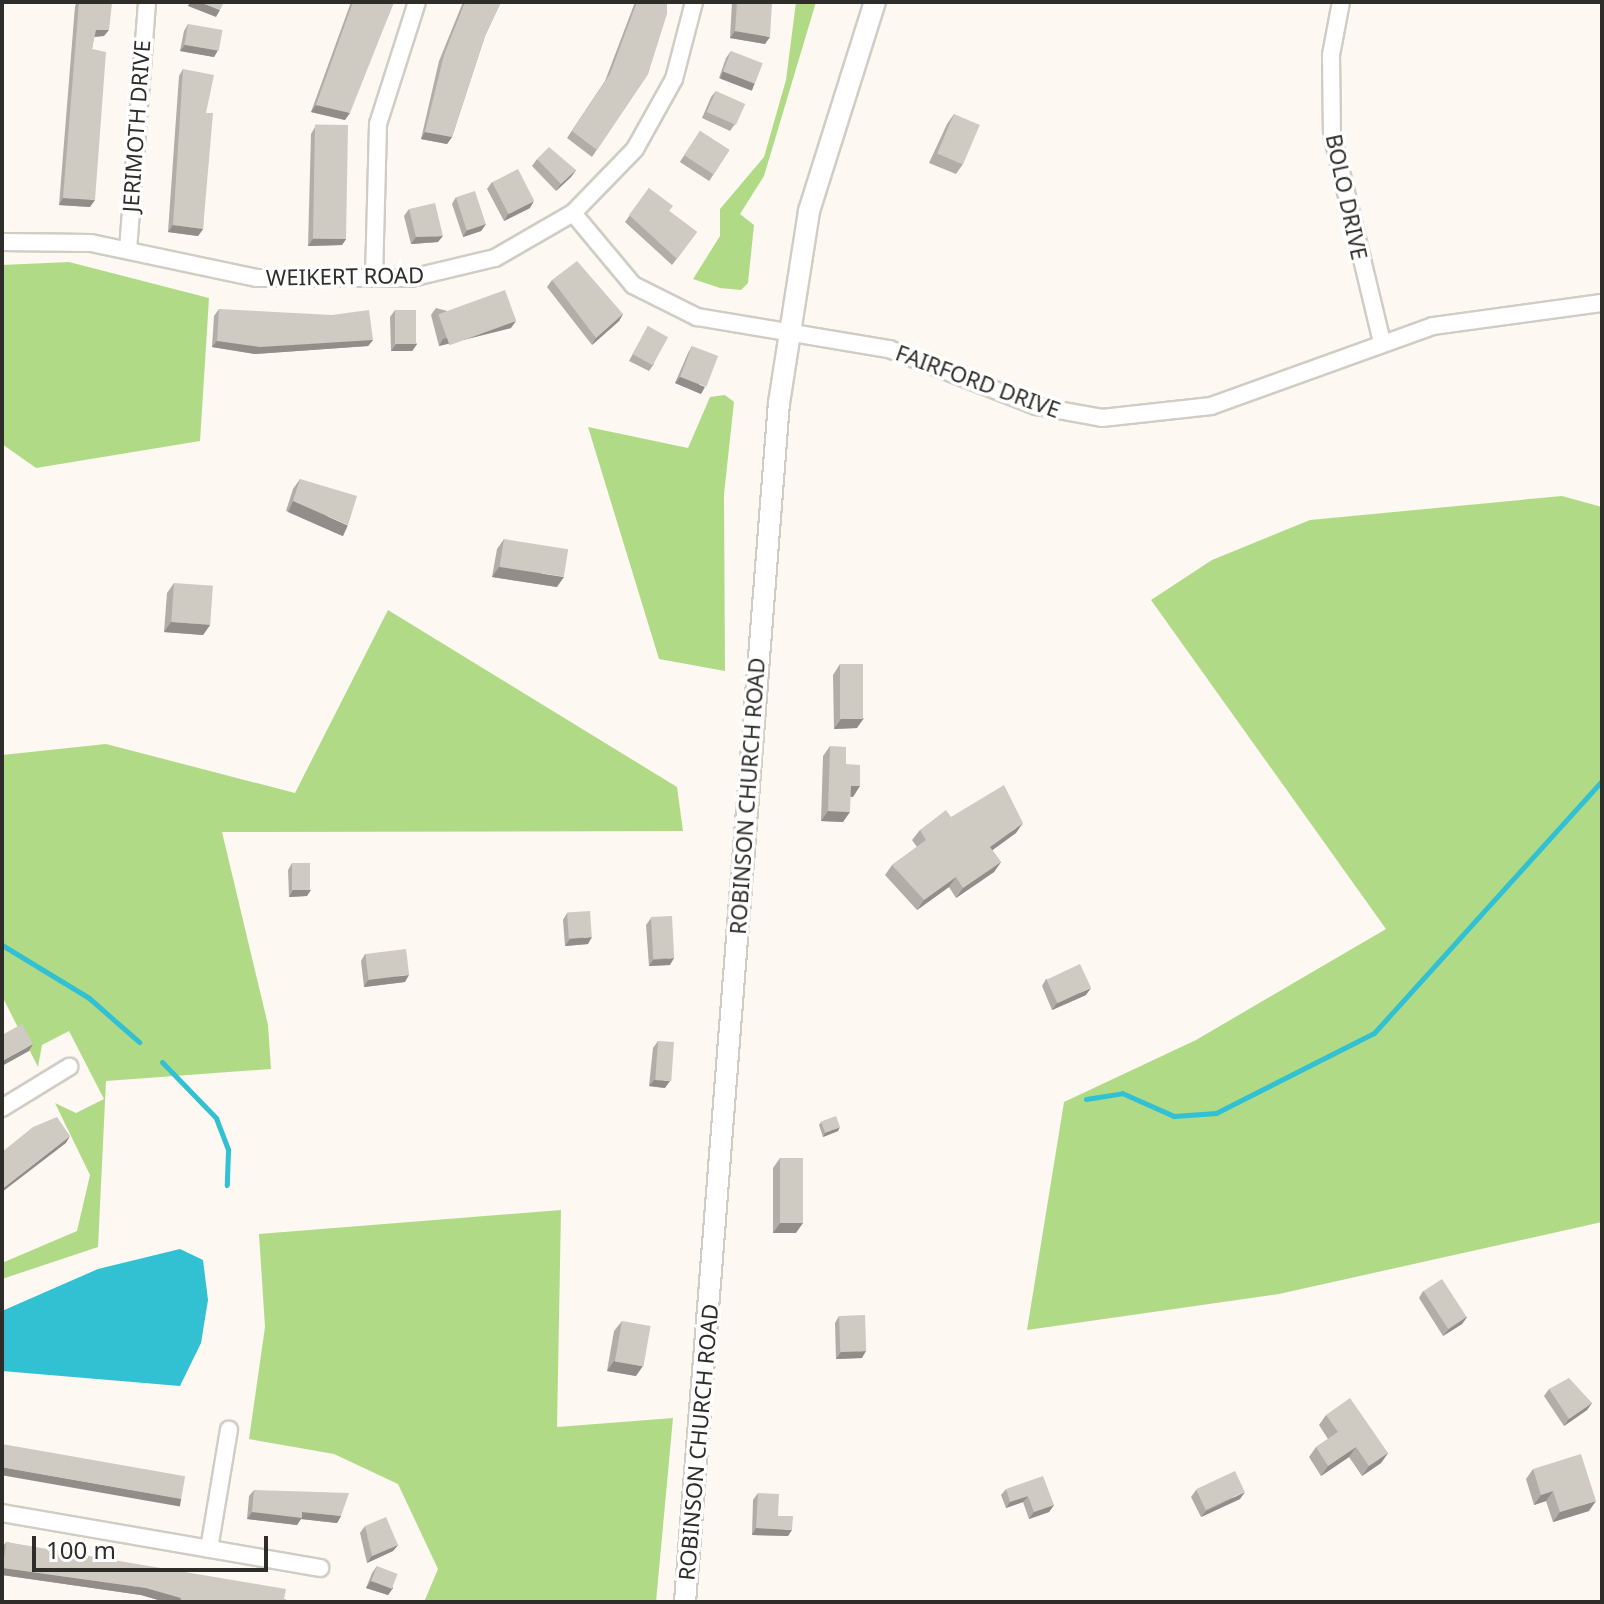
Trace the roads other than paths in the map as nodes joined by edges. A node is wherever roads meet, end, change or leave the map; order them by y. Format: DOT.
graph roads {
  1 [pos="147,2"];
  2 [pos="417,2"];
  3 [pos="694,2"];
  4 [pos="875,2"];
  5 [pos="1341,2"];
  6 [pos="573,213"];
  7 [pos="2,242"];
  8 [pos="128,250"];
  9 [pos="374,278"];
  10 [pos="1602,303"];
  11 [pos="788,334"];
  12 [pos="1382,342"];
  13 [pos="69,1067"];
  14 [pos="2,1108"];
  15 [pos="229,1430"];
  16 [pos="2,1513"];
  17 [pos="209,1549"];
  18 [pos="320,1568"];
  19 [pos="685,1602"];
  1 -- 8 [label="street, JERIMOTH DRIVE"];
  2 -- 9 [label="street"];
  3 -- 6 [label="street, WEIKERT ROAD"];
  4 -- 11 [label="street, ROBINSON CHURCH ROAD"];
  5 -- 12 [label="street, BOLO DRIVE"];
  6 -- 9 [label="street, WEIKERT ROAD"];
  6 -- 11 [label="street, FAIRFORD DRIVE"];
  7 -- 8 [label="street, WEIKERT ROAD"];
  8 -- 9 [label="street, WEIKERT ROAD"];
  10 -- 12 [label="street, FAIRFORD DRIVE"];
  11 -- 12 [label="street, FAIRFORD DRIVE"];
  11 -- 19 [label="street, ROBINSON CHURCH ROAD"];
  13 -- 14 [label="street"];
  15 -- 17 [label="street"];
  16 -- 17 [label="street"];
  17 -- 18 [label="street"];
}
